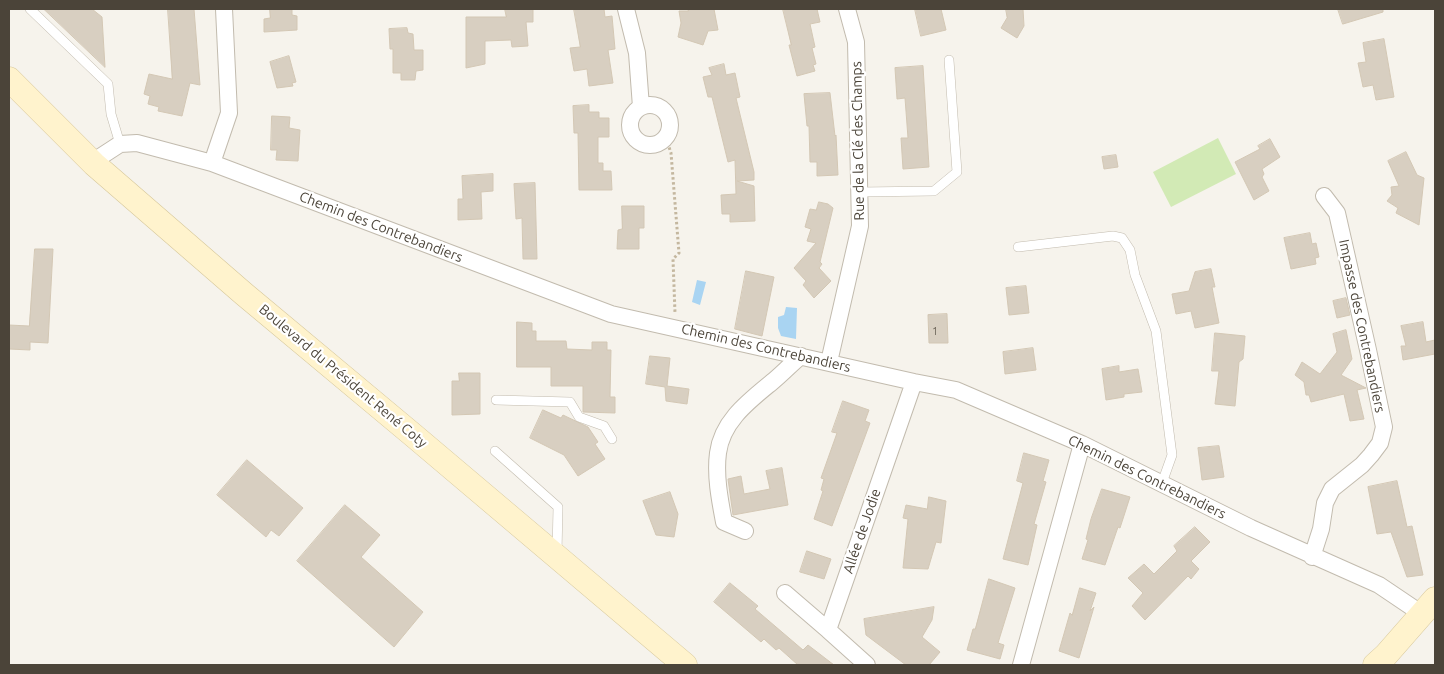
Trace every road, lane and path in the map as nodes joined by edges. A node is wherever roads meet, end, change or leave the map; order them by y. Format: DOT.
graph roads {
  1 [pos="30,9"];
  2 [pos="224,9"];
  3 [pos="626,9"];
  4 [pos="848,9"];
  5 [pos="949,60"];
  6 [pos="9,79"];
  7 [pos="641,107"];
  8 [pos="666,138"];
  9 [pos="120,144"];
  10 [pos="212,163"];
  11 [pos="94,164"];
  12 [pos="860,192"];
  13 [pos="1324,196"];
  14 [pos="1018,247"];
  15 [pos="676,328"];
  16 [pos="801,356"];
  17 [pos="828,362"];
  18 [pos="914,382"];
  19 [pos="496,400"];
  20 [pos="612,439"];
  21 [pos="1082,444"];
  22 [pos="495,452"];
  23 [pos="1162,483"];
  24 [pos="745,531"];
  25 [pos="557,556"];
  26 [pos="1312,557"];
  27 [pos="785,593"];
  28 [pos="1429,607"];
  29 [pos="828,630"];
  30 [pos="685,665"];
  31 [pos="867,665"];
  32 [pos="1021,665"];
  33 [pos="1376,665"];
  1 -- 9 [label="lane"];
  2 -- 10 [label="street"];
  3 -- 7 [label="street"];
  4 -- 12 [label="street, Rue de la Clé des Champs"];
  5 -- 12 [label="lane"];
  6 -- 11 [label="main road, Boulevard du Président René Coty"];
  7 -- 8 [label="street"];
  7 -- 8 [label="street"];
  8 -- 15 [label="path"];
  9 -- 10 [label="street, Chemin des Contrebandiers"];
  9 -- 11 [label="street"];
  10 -- 15 [label="street, Chemin des Contrebandiers"];
  11 -- 25 [label="main road, Boulevard du Président René Coty"];
  12 -- 17 [label="street, Rue de la Clé des Champs"];
  13 -- 26 [label="street, Impasse des Contrebandiers"];
  14 -- 23 [label="lane"];
  15 -- 16 [label="street, Chemin des Contrebandiers"];
  16 -- 17 [label="street, Chemin des Contrebandiers"];
  16 -- 24 [label="street"];
  17 -- 18 [label="street, Chemin des Contrebandiers"];
  18 -- 21 [label="street, Chemin des Contrebandiers"];
  18 -- 29 [label="street, Allée de Jodie"];
  19 -- 20 [label="lane"];
  21 -- 23 [label="street, Chemin des Contrebandiers"];
  21 -- 32 [label="street"];
  22 -- 25 [label="lane"];
  23 -- 26 [label="street, Chemin des Contrebandiers"];
  25 -- 30 [label="main road, Boulevard du Président René Coty"];
  26 -- 28 [label="street, Chemin des Contrebandiers"];
  27 -- 29 [label="street"];
  28 -- 33 [label="main road"];
  29 -- 31 [label="street"];
}
